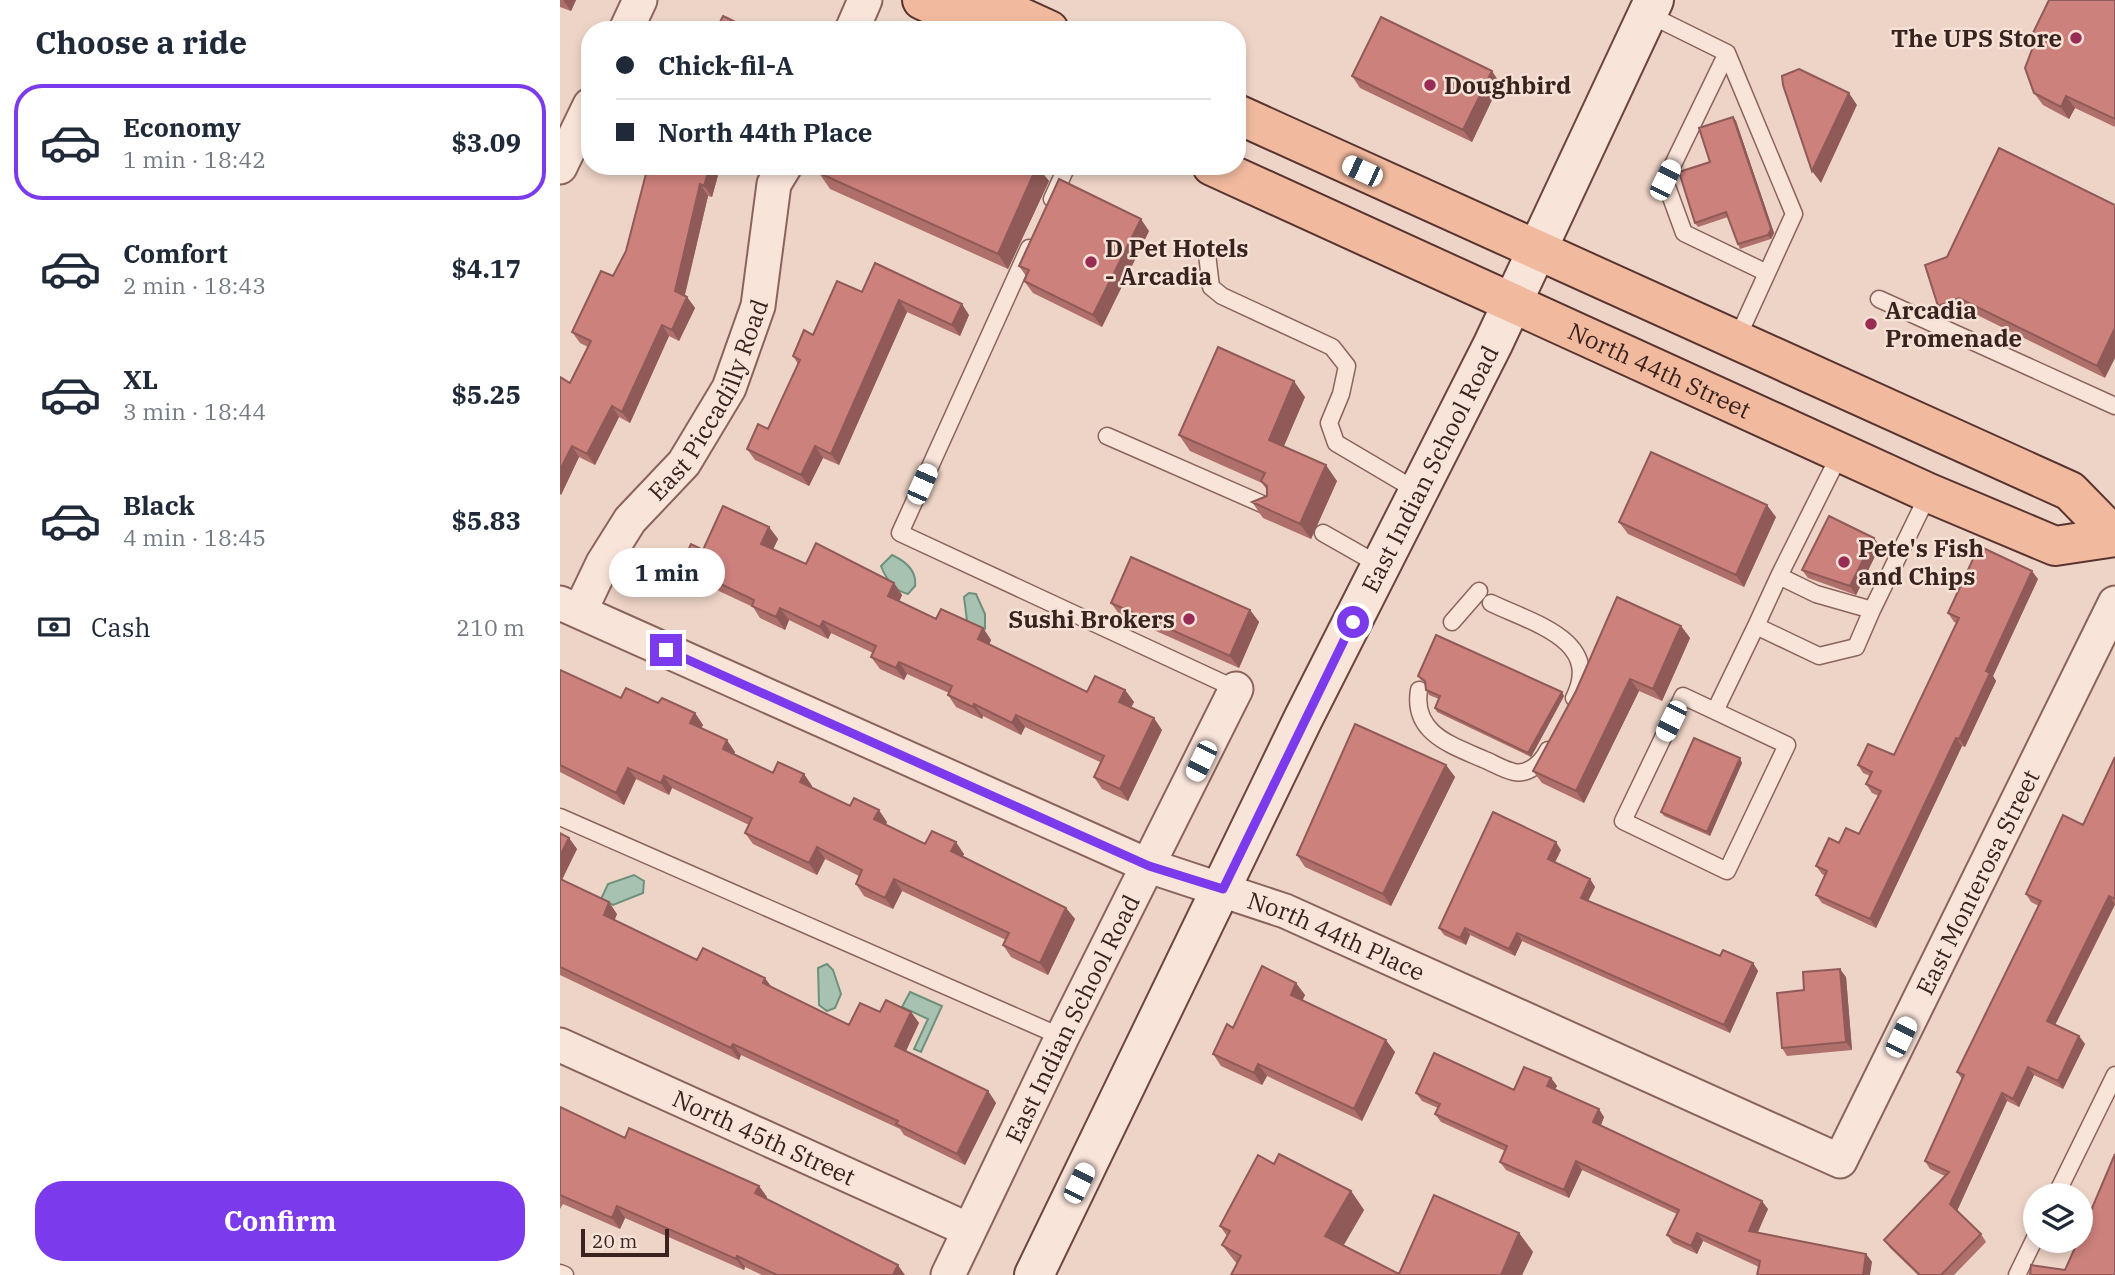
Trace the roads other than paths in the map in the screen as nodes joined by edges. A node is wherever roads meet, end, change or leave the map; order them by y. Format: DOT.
graph roads {
  1 [pos="640,0"];
  2 [pos="865,0"];
  3 [pos="1651,7"];
  4 [pos="946,10"];
  5 [pos="630,21"];
  6 [pos="856,21"];
  7 [pos="1029,21"];
  8 [pos="1727,53"];
  9 [pos="1246,118"];
  10 [pos="581,124"];
  11 [pos="560,167"];
  12 [pos="780,175"];
  13 [pos="1063,175"];
  14 [pos="1232,175"];
  15 [pos="1045,214"];
  16 [pos="1033,238"];
  17 [pos="1536,251"];
  18 [pos="1207,254"];
  19 [pos="1767,272"];
  20 [pos="1879,299"];
  21 [pos="1511,304"];
  22 [pos="1736,341"];
  23 [pos="2115,406"];
  24 [pos="1107,436"];
  25 [pos="1841,452"];
  26 [pos="1419,492"];
  27 [pos="1928,494"];
  28 [pos="1269,506"];
  29 [pos="1324,533"];
  30 [pos="2115,537"];
  31 [pos="1381,566"];
  32 [pos="1779,576"];
  33 [pos="2115,603"];
  34 [pos="570,607"];
  35 [pos="1871,610"];
  36 [pos="1452,622"];
  37 [pos="1756,626"];
  38 [pos="1236,688"];
  39 [pos="1419,690"];
  40 [pos="1568,710"];
  41 [pos="1715,711"];
  42 [pos="1556,735"];
  43 [pos="560,817"];
  44 [pos="1149,866"];
  45 [pos="1223,889"];
  46 [pos="1062,1037"];
  47 [pos="560,1045"];
  48 [pos="2115,1075"];
  49 [pos="1840,1161"];
  50 [pos="2062,1183"];
  51 [pos="969,1230"];
  52 [pos="2028,1253"];
  53 [pos="948,1275"];
  54 [pos="1034,1275"];
  55 [pos="2017,1275"];
  1 -- 5 [label="street"];
  2 -- 6 [label="street"];
  3 -- 8 [label="lane"];
  3 -- 17 [label="main road, East Indian School Road"];
  4 -- 7 [label="main road"];
  8 -- 19 [label="lane"];
  8 -- 19 [label="lane"];
  9 -- 17 [label="main road, North 44th Street"];
  10 -- 11 [label="street"];
  12 -- 34 [label="street, East Piccadilly Road"];
  13 -- 15 [label="lane"];
  14 -- 21 [label="main road, North 44th Street"];
  16 -- 38 [label="lane"];
  17 -- 21 [label="main road, East Indian School Road"];
  17 -- 22 [label="main road, North 44th Street"];
  18 -- 26 [label="lane"];
  19 -- 22 [label="lane"];
  20 -- 23 [label="lane"];
  21 -- 25 [label="main road, North 44th Street"];
  21 -- 26 [label="main road, East Indian School Road"];
  22 -- 30 [label="main road, North 44th Street"];
  24 -- 28 [label="lane"];
  25 -- 27 [label="main road, North 44th Street"];
  25 -- 32 [label="lane"];
  26 -- 31 [label="main road, East Indian School Road"];
  27 -- 30 [label="main road, North 44th Street"];
  27 -- 35 [label="lane"];
  29 -- 31 [label="lane"];
  31 -- 45 [label="main road, East Indian School Road"];
  32 -- 35 [label="lane"];
  32 -- 37 [label="lane"];
  33 -- 49 [label="street, East Monterosa Street"];
  34 -- 44 [label="street, North 44th Place"];
  35 -- 37 [label="lane"];
  36 -- 40 [label="lane"];
  37 -- 41 [label="lane"];
  38 -- 44 [label="street, East Indian School Road"];
  39 -- 42 [label="lane"];
  41 -- 41 [label="lane"];
  43 -- 46 [label="lane"];
  44 -- 45 [label="street, North 44th Place"];
  44 -- 46 [label="street, East Indian School Road"];
  45 -- 49 [label="street, North 44th Place"];
  45 -- 54 [label="main road, East Indian School Road"];
  46 -- 51 [label="street, East Indian School Road"];
  47 -- 51 [label="street, North 45th Street"];
  48 -- 50 [label="lane"];
  51 -- 53 [label="street, East Indian School Road"];
  52 -- 55 [label="lane"];
}
